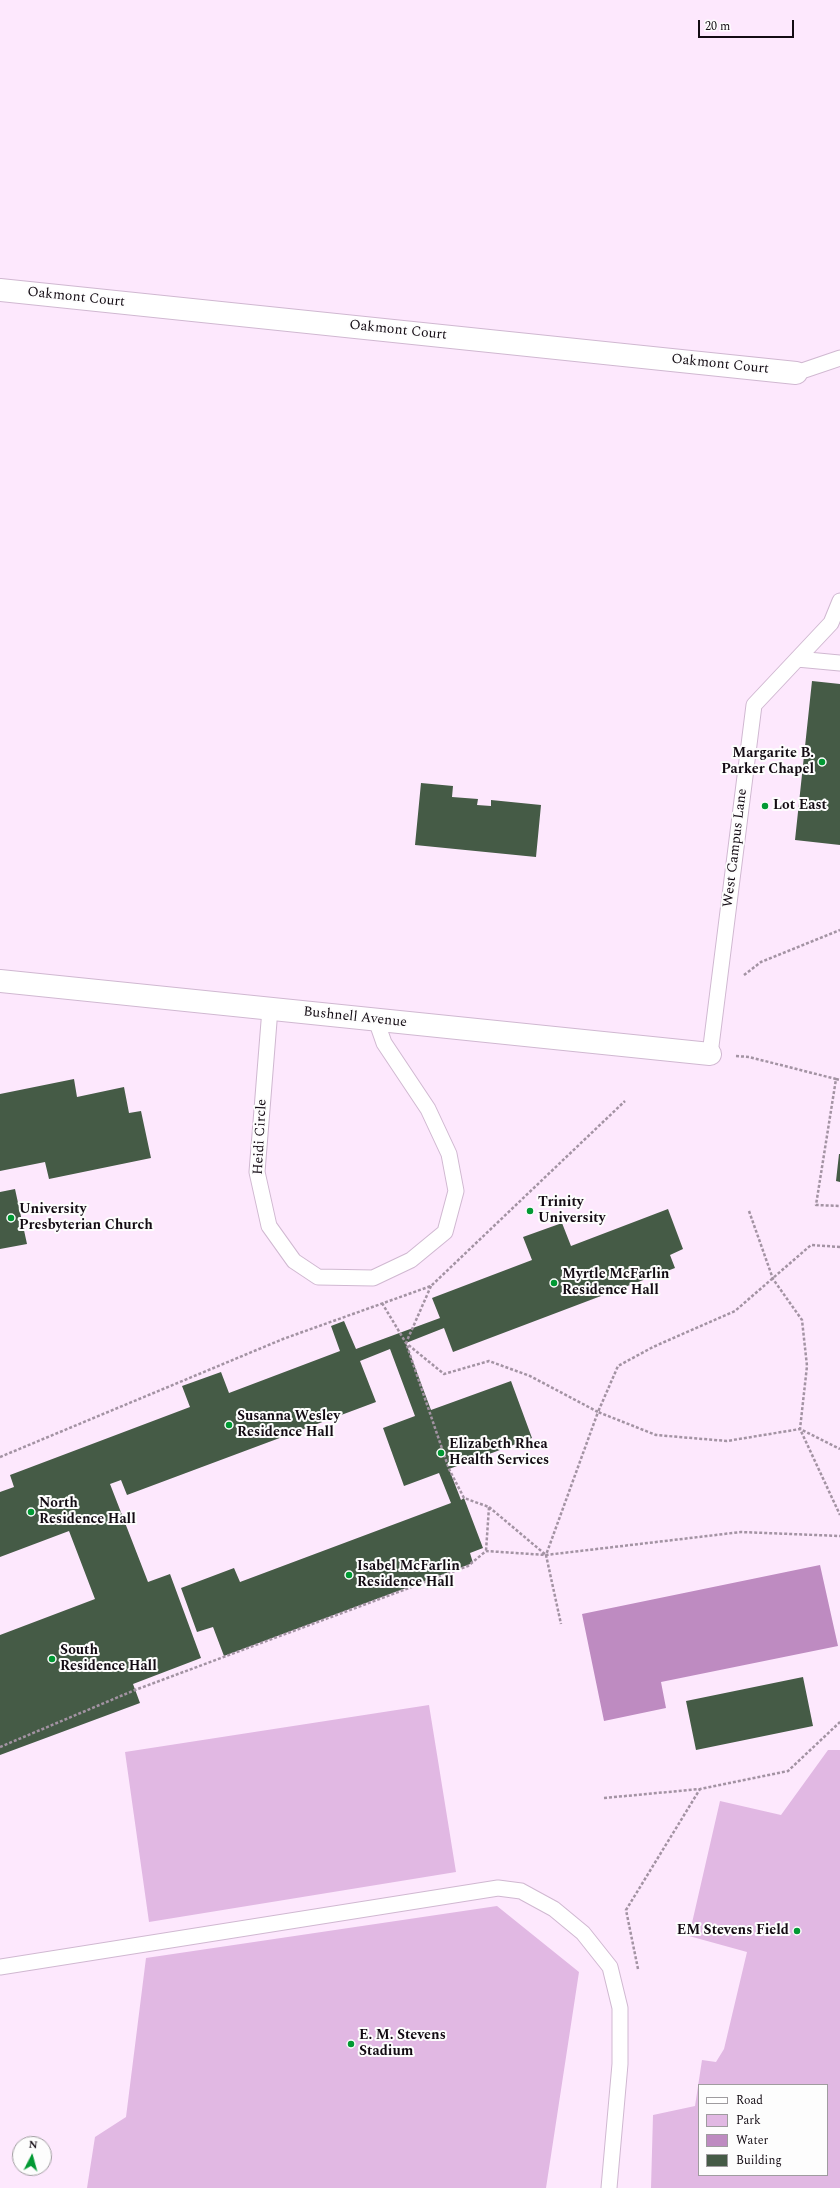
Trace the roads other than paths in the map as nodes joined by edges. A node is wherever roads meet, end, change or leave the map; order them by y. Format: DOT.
graph roads {
  1 [pos="0,290"];
  2 [pos="840,358"];
  3 [pos="796,373"];
  4 [pos="840,601"];
  5 [pos="797,659"];
  6 [pos="840,663"];
  7 [pos="0,981"];
  8 [pos="270,1009"];
  9 [pos="376,1020"];
  10 [pos="710,1054"];
  11 [pos="0,1966"];
  12 [pos="610,2188"];
  1 -- 3 [label="street, Oakmont Court"];
  2 -- 3 [label="lane"];
  4 -- 5 [label="lane, West Campus Lane"];
  5 -- 6 [label="lane"];
  5 -- 10 [label="lane, West Campus Lane"];
  7 -- 8 [label="street, Bushnell Avenue"];
  8 -- 9 [label="street, Bushnell Avenue"];
  8 -- 9 [label="lane, Heidi Circle"];
  9 -- 10 [label="street, Bushnell Avenue"];
  11 -- 12 [label="lane"];
}
